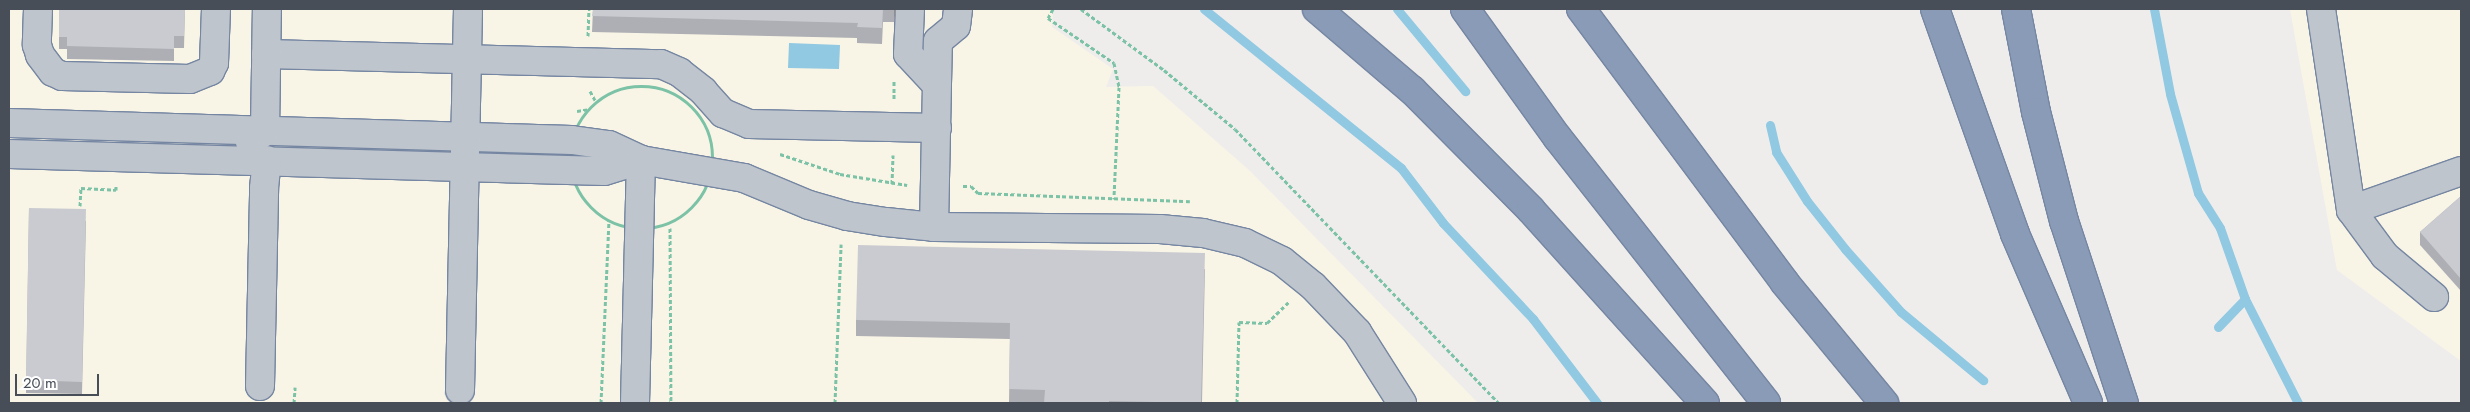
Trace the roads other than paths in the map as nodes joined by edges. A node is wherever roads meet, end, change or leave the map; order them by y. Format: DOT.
graph roads {
  1 [pos="38,9"];
  2 [pos="216,9"];
  3 [pos="267,9"];
  4 [pos="468,9"];
  5 [pos="910,9"];
  6 [pos="958,9"];
  7 [pos="1317,9"];
  8 [pos="1466,9"];
  9 [pos="1581,9"];
  10 [pos="1935,9"];
  11 [pos="2016,9"];
  12 [pos="2321,9"];
  13 [pos="266,54"];
  14 [pos="467,59"];
  15 [pos="936,84"];
  16 [pos="9,123"];
  17 [pos="937,128"];
  18 [pos="265,132"];
  19 [pos="465,136"];
  20 [pos="9,154"];
  21 [pos="183,157"];
  22 [pos="268,160"];
  23 [pos="641,160"];
  24 [pos="464,166"];
  25 [pos="2461,171"];
  26 [pos="2351,210"];
  27 [pos="934,227"];
  28 [pos="2434,297"];
  29 [pos="260,386"];
  30 [pos="460,390"];
  31 [pos="635,403"];
  32 [pos="1402,403"];
  33 [pos="1705,403"];
  34 [pos="1766,403"];
  35 [pos="1884,403"];
  36 [pos="2088,403"];
  37 [pos="2124,403"];
  1 -- 2 [label="lane"];
  3 -- 13 [label="lane"];
  4 -- 14 [label="lane"];
  5 -- 15 [label="lane"];
  6 -- 15 [label="lane"];
  7 -- 33 [label="highway"];
  8 -- 34 [label="highway"];
  9 -- 35 [label="highway"];
  10 -- 36 [label="highway"];
  11 -- 37 [label="highway"];
  12 -- 26 [label="lane"];
  13 -- 14 [label="lane"];
  13 -- 18 [label="lane"];
  14 -- 17 [label="lane"];
  14 -- 19 [label="lane"];
  15 -- 17 [label="lane"];
  16 -- 18 [label="lane"];
  17 -- 27 [label="lane"];
  18 -- 19 [label="lane"];
  18 -- 21 [label="lane"];
  19 -- 23 [label="lane"];
  19 -- 24 [label="lane"];
  20 -- 21 [label="lane"];
  21 -- 22 [label="lane"];
  22 -- 24 [label="lane"];
  22 -- 29 [label="lane"];
  23 -- 24 [label="lane"];
  23 -- 27 [label="lane"];
  23 -- 31 [label="lane"];
  24 -- 30 [label="lane"];
  25 -- 26 [label="lane"];
  26 -- 28 [label="lane"];
  27 -- 32 [label="lane"];
}
